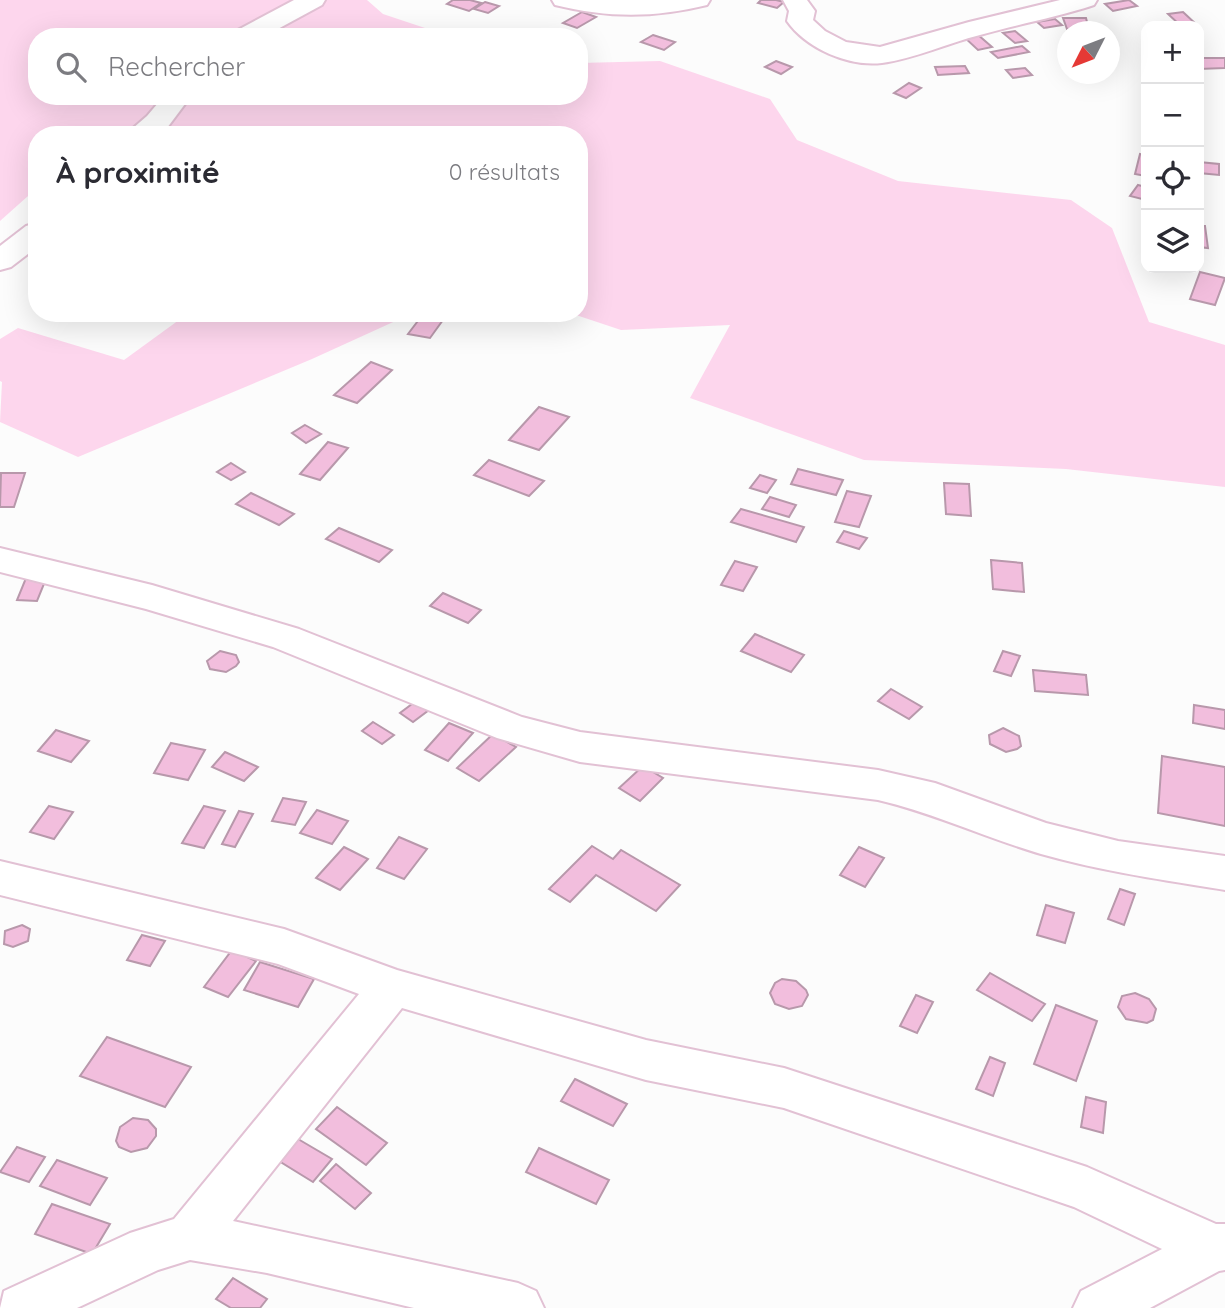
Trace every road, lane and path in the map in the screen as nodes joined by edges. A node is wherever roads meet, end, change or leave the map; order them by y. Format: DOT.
graph roads {
  1 [pos="313,0"];
  2 [pos="564,0"];
  3 [pos="698,0"];
  4 [pos="795,0"];
  5 [pos="1085,0"];
  6 [pos="260,28"];
  7 [pos="171,105"];
  8 [pos="151,126"];
  9 [pos="28,239"];
  10 [pos="0,261"];
  11 [pos="0,560"];
  12 [pos="1225,873"];
  13 [pos="0,878"];
  14 [pos="392,987"];
  15 [pos="190,1237"];
  16 [pos="1219,1247"];
  17 [pos="22,1308"];
  18 [pos="518,1308"];
  19 [pos="1099,1308"];
  1 -- 6 [label="street"];
  2 -- 3 [label="street"];
  4 -- 5 [label="street"];
  7 -- 8 [label="street"];
  9 -- 10 [label="street"];
  11 -- 12 [label="street"];
  13 -- 14 [label="street"];
  14 -- 15 [label="street"];
  14 -- 16 [label="street"];
  15 -- 17 [label="street"];
  15 -- 18 [label="street"];
  16 -- 19 [label="street"];
}
